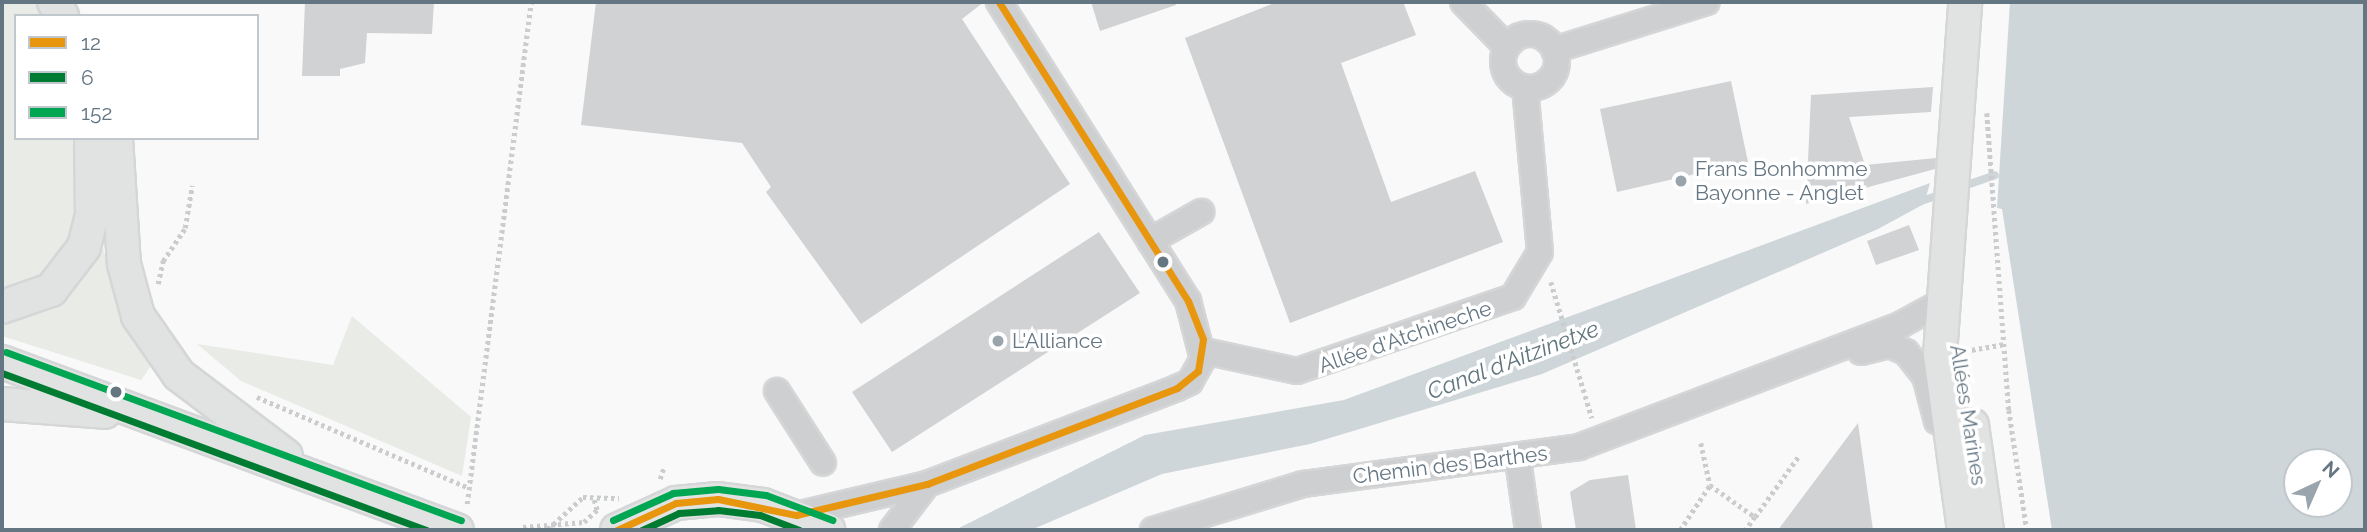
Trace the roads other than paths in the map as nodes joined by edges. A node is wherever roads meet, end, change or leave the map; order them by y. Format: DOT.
graph roads {
  1 [pos="999,2"];
  2 [pos="1463,2"];
  3 [pos="1707,2"];
  4 [pos="1965,2"];
  5 [pos="1506,46"];
  6 [pos="1555,50"];
  7 [pos="1525,88"];
  8 [pos="91,140"];
  9 [pos="116,140"];
  10 [pos="1201,212"];
  11 [pos="1150,241"];
  12 [pos="1944,301"];
  13 [pos="2,307"];
  14 [pos="1204,351"];
  15 [pos="2,362"];
  16 [pos="1782,371"];
  17 [pos="777,391"];
  18 [pos="2,404"];
  19 [pos="141,415"];
  20 [pos="1518,460"];
  21 [pos="824,463"];
  22 [pos="313,476"];
  23 [pos="927,484"];
  24 [pos="796,514"];
  25 [pos="462,518"];
  26 [pos="1971,525"];
  27 [pos="617,530"];
  28 [pos="828,530"];
  29 [pos="892,530"];
  30 [pos="1153,530"];
  31 [pos="1528,530"];
  1 -- 11 [label="street"];
  2 -- 5 [label="street"];
  3 -- 6 [label="street"];
  4 -- 12 [label="main road, Allées Marines"];
  5 -- 6 [label="street"];
  5 -- 7 [label="street"];
  6 -- 7 [label="street"];
  7 -- 14 [label="street, Allée d'Atchineche"];
  8 -- 13 [label="main road"];
  9 -- 22 [label="main road"];
  10 -- 11 [label="street"];
  11 -- 14 [label="street"];
  12 -- 16 [label="street, Chemin des Barthes"];
  12 -- 26 [label="main road, Allées Marines"];
  14 -- 23 [label="street"];
  15 -- 19 [label="main road"];
  16 -- 20 [label="street, Chemin des Barthes"];
  16 -- 26 [label="street, Chemin des Barthes"];
  17 -- 21 [label="street"];
  18 -- 19 [label="main road"];
  19 -- 22 [label="main road"];
  20 -- 30 [label="street, Chemin des Barthes"];
  20 -- 31 [label="street"];
  22 -- 25 [label="main road"];
  23 -- 24 [label="street"];
  23 -- 29 [label="street"];
  24 -- 27 [label="main road"];
  24 -- 28 [label="main road"];
}
